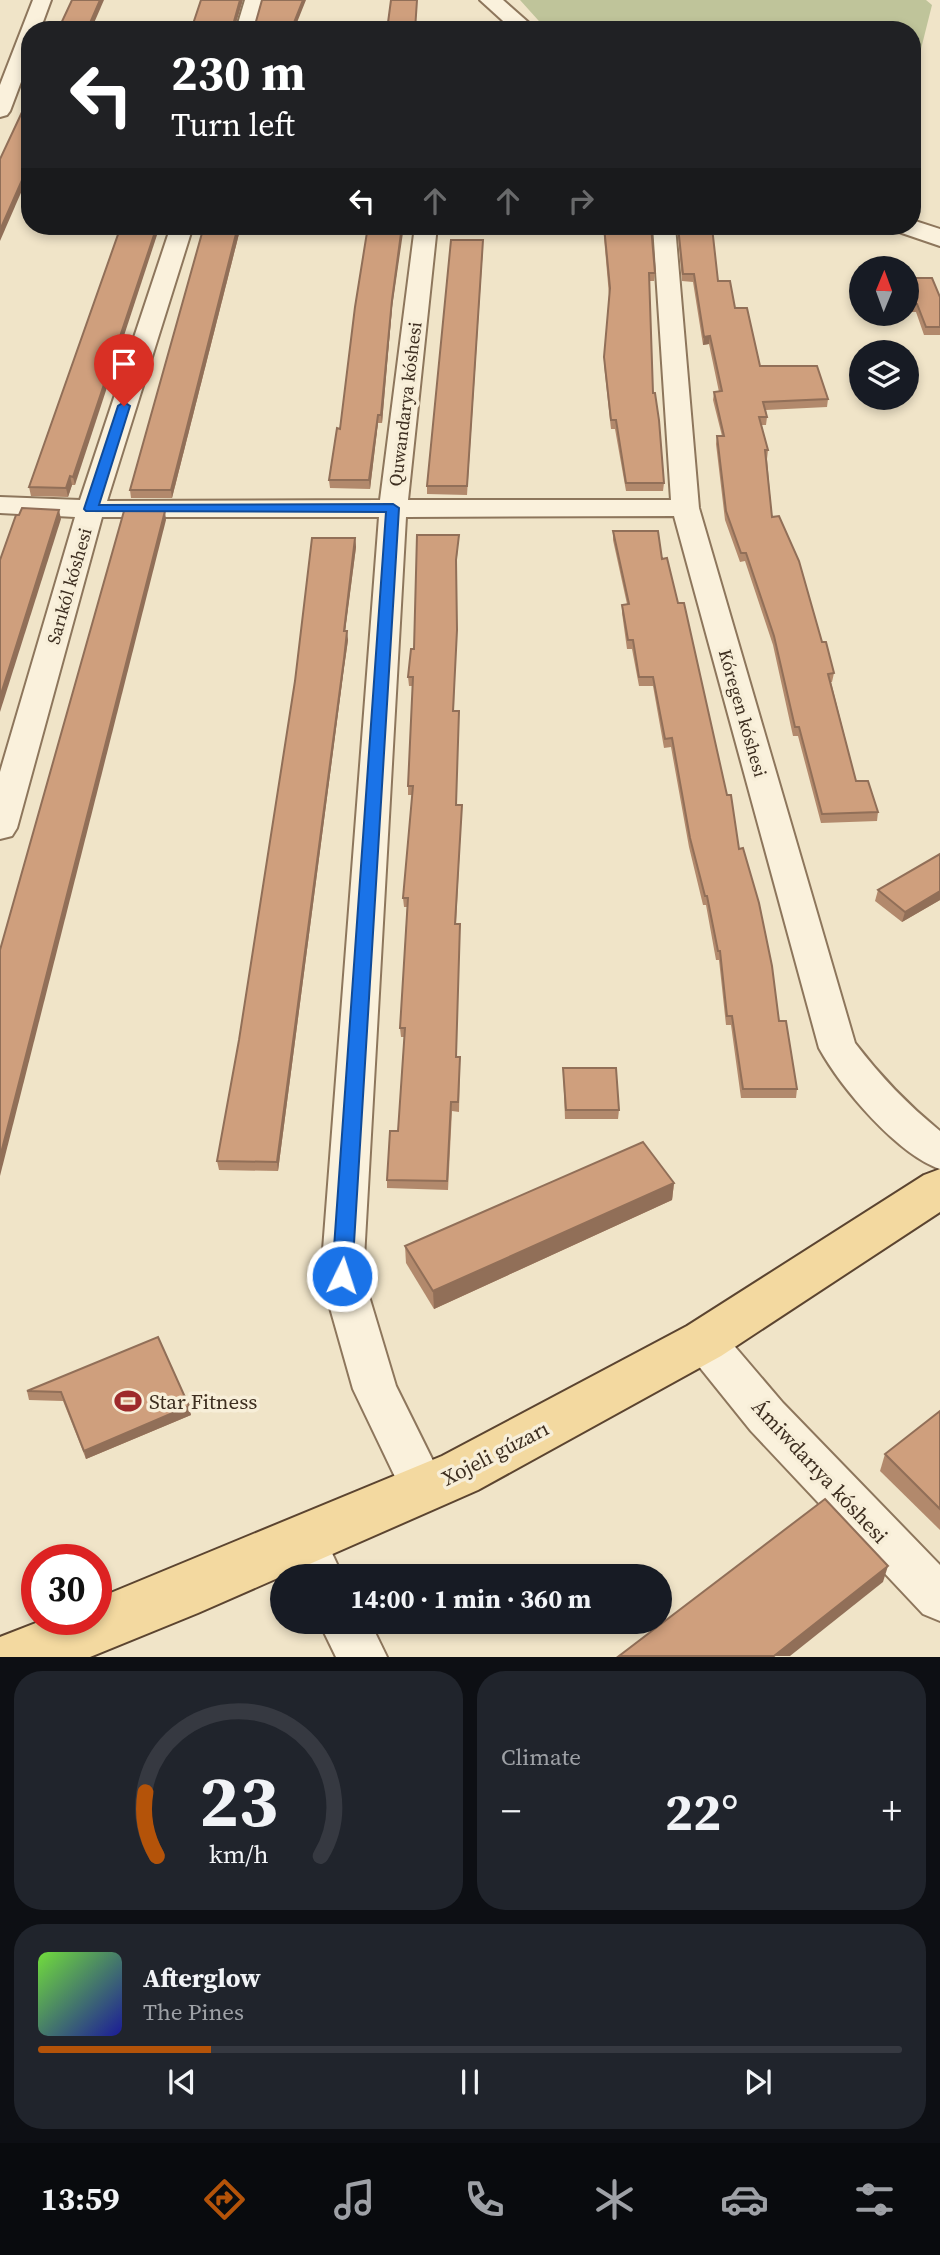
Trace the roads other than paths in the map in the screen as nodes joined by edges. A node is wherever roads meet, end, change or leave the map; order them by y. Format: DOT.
graph roads {
  1 [pos="42,0"];
  2 [pos="254,0"];
  3 [pos="490,0"];
  4 [pos="34,21"];
  5 [pos="247,21"];
  6 [pos="515,21"];
  7 [pos="21,55"];
  8 [pos="0,111"];
  9 [pos="921,231"];
  10 [pos="179,235"];
  11 [pos="425,235"];
  12 [pos="665,235"];
  13 [pos="940,238"];
  14 [pos="0,505"];
  15 [pos="393,508"];
  16 [pos="685,508"];
  17 [pos="91,509"];
  18 [pos="0,828"];
  19 [pos="940,1153"];
  20 [pos="940,1188"];
  21 [pos="704,1341"];
  22 [pos="424,1489"];
  23 [pos="312,1559"];
  24 [pos="940,1598"];
  25 [pos="350,1634"];
  26 [pos="19,1657"];
  27 [pos="363,1657"];
  1 -- 4 [label="street"];
  2 -- 5 [label="street"];
  3 -- 6 [label="street"];
  7 -- 8 [label="street"];
  9 -- 13 [label="street"];
  10 -- 17 [label="street, Sarıkól kóshesi"];
  11 -- 15 [label="street, Quwandarya kóshesi"];
  12 -- 16 [label="street, Kóregen kóshesi"];
  14 -- 17 [label="street"];
  15 -- 16 [label="street"];
  15 -- 17 [label="street"];
  15 -- 22 [label="street, Quwandarya kóshesi"];
  16 -- 19 [label="street, Kóregen kóshesi"];
  17 -- 18 [label="street, Sarıkól kóshesi"];
  20 -- 21 [label="main road, Xojeli gúzarı"];
  21 -- 22 [label="main road, Xojeli gúzarı"];
  21 -- 24 [label="street, Ámiwdarıya kóshesi"];
  22 -- 23 [label="main road, Xojeli gúzarı"];
  23 -- 26 [label="main road, Xojeli gúzarı"];
  25 -- 27 [label="street"];
}
